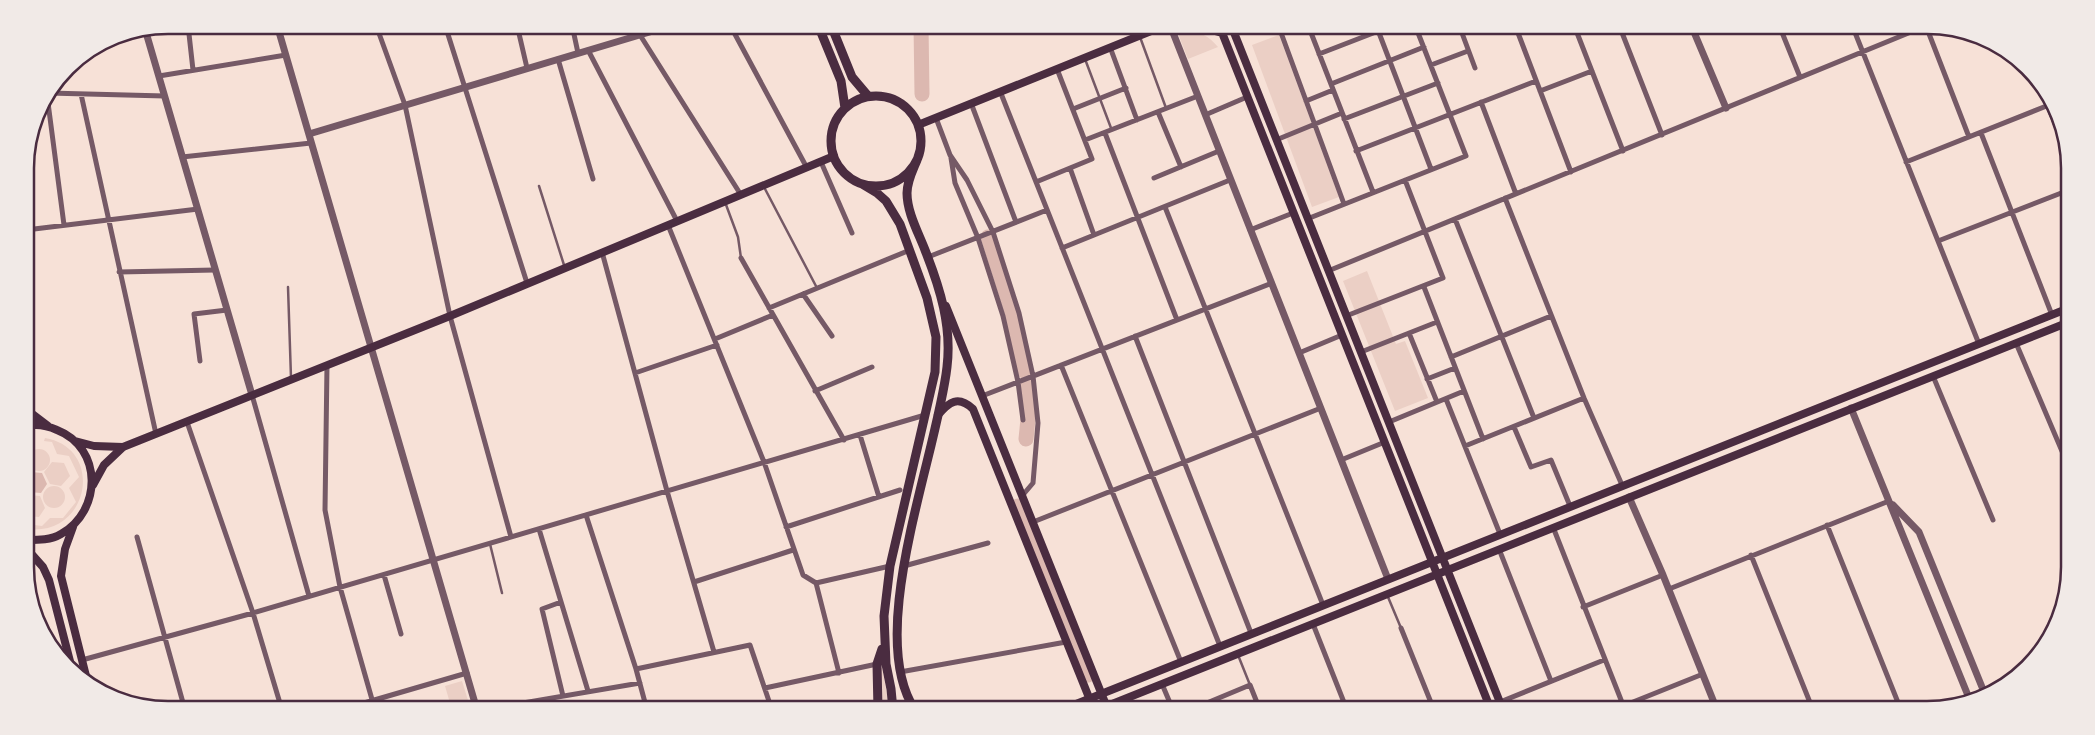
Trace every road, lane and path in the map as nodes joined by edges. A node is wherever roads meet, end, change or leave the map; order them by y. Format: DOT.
graph roads {
  1 [pos="189,34"];
  2 [pos="280,34"];
  3 [pos="379,34"];
  4 [pos="448,34"];
  5 [pos="519,34"];
  6 [pos="574,34"];
  7 [pos="643,34"];
  8 [pos="735,34"];
  9 [pos="822,34"];
  10 [pos="835,34"];
  11 [pos="1145,34"];
  12 [pos="1174,34"];
  13 [pos="1222,34"];
  14 [pos="1234,34"];
  15 [pos="1281,34"];
  16 [pos="1311,34"];
  17 [pos="1370,34"];
  18 [pos="1379,34"];
  19 [pos="1419,34"];
  20 [pos="1462,34"];
  21 [pos="1518,34"];
  22 [pos="1578,34"];
  23 [pos="1623,34"];
  24 [pos="1696,34"];
  25 [pos="1783,34"];
  26 [pos="1855,34"];
  27 [pos="1907,34"];
  28 [pos="1930,34"];
  29 [pos="147,35"];
  30 [pos="640,35"];
  31 [pos="1140,36"];
  32 [pos="1238,44"];
  33 [pos="1424,47"];
  34 [pos="1110,48"];
  35 [pos="1228,49"];
  36 [pos="588,50"];
  37 [pos="1468,50"];
  38 [pos="1862,52"];
  39 [pos="578,53"];
  40 [pos="1319,54"];
  41 [pos="286,55"];
  42 [pos="1085,58"];
  43 [pos="558,59"];
  44 [pos="1390,61"];
  45 [pos="1431,65"];
  46 [pos="527,68"];
  47 [pos="1475,68"];
  48 [pos="1057,69"];
  49 [pos="193,70"];
  50 [pos="1592,70"];
  51 [pos="159,76"];
  52 [pos="1800,77"];
  53 [pos="1536,81"];
  54 [pos="1438,83"];
  55 [pos="464,87"];
  56 [pos="1332,87"];
  57 [pos="1126,88"];
  58 [pos="1000,91"];
  59 [pos="1540,91"];
  60 [pos="56,94"];
  61 [pos="81,94"];
  62 [pos="165,96"];
  63 [pos="868,96"];
  64 [pos="1198,96"];
  65 [pos="1403,96"];
  66 [pos="1100,98"];
  67 [pos="1247,98"];
  68 [pos="1306,101"];
  69 [pos="1481,102"];
  70 [pos="972,103"];
  71 [pos="49,105"];
  72 [pos="405,105"];
  73 [pos="2046,106"];
  74 [pos="845,108"];
  75 [pos="1166,108"];
  76 [pos="1726,108"];
  77 [pos="1073,109"];
  78 [pos="1158,112"];
  79 [pos="1342,113"];
  80 [pos="1450,114"];
  81 [pos="1205,115"];
  82 [pos="936,118"];
  83 [pos="1344,119"];
  84 [pos="1138,120"];
  85 [pos="1315,124"];
  86 [pos="918,126"];
  87 [pos="1415,128"];
  88 [pos="1112,130"];
  89 [pos="1105,133"];
  90 [pos="1981,133"];
  91 [pos="309,134"];
  92 [pos="1662,135"];
  93 [pos="1969,137"];
  94 [pos="1086,140"];
  95 [pos="1276,140"];
  96 [pos="311,143"];
  97 [pos="1219,151"];
  98 [pos="1356,151"];
  99 [pos="1623,151"];
  100 [pos="950,155"];
  101 [pos="834,156"];
  102 [pos="182,157"];
  103 [pos="916,160"];
  104 [pos="821,162"];
  105 [pos="1906,162"];
  106 [pos="1181,167"];
  107 [pos="807,168"];
  108 [pos="1070,168"];
  109 [pos="1432,169"];
  110 [pos="1571,172"];
  111 [pos="1154,178"];
  112 [pos="593,179"];
  113 [pos="1230,180"];
  114 [pos="1405,180"];
  115 [pos="1036,182"];
  116 [pos="862,184"];
  117 [pos="539,186"];
  118 [pos="763,186"];
  119 [pos="1372,192"];
  120 [pos="2061,193"];
  121 [pos="1516,194"];
  122 [pos="741,195"];
  123 [pos="1505,198"];
  124 [pos="725,202"];
  125 [pos="1344,204"];
  126 [pos="1165,207"];
  127 [pos="198,209"];
  128 [pos="1047,210"];
  129 [pos="2012,212"];
  130 [pos="1293,213"];
  131 [pos="1138,218"];
  132 [pos="1307,219"];
  133 [pos="1455,219"];
  134 [pos="107,220"];
  135 [pos="677,221"];
  136 [pos="1016,222"];
  137 [pos="64,225"];
  138 [pos="668,225"];
  139 [pos="34,229"];
  140 [pos="1250,230"];
  141 [pos="1425,231"];
  142 [pos="993,232"];
  143 [pos="852,233"];
  144 [pos="1094,234"];
  145 [pos="978,238"];
  146 [pos="1938,241"];
  147 [pos="1062,248"];
  148 [pos="910,250"];
  149 [pos="602,252"];
  150 [pos="928,257"];
  151 [pos="741,258"];
  152 [pos="565,268"];
  153 [pos="215,270"];
  154 [pos="119,272"];
  155 [pos="1328,272"];
  156 [pos="528,283"];
  157 [pos="1272,283"];
  158 [pos="1424,286"];
  159 [pos="288,287"];
  160 [pos="817,288"];
  161 [pos="803,294"];
  162 [pos="941,294"];
  163 [pos="769,308"];
  164 [pos="1205,309"];
  165 [pos="227,310"];
  166 [pos="2061,311"];
  167 [pos="773,315"];
  168 [pos="2052,315"];
  169 [pos="450,316"];
  170 [pos="1346,316"];
  171 [pos="1551,316"];
  172 [pos="1177,320"];
  173 [pos="1437,322"];
  174 [pos="2061,325"];
  175 [pos="1409,333"];
  176 [pos="1342,335"];
  177 [pos="832,336"];
  178 [pos="1135,336"];
  179 [pos="1501,336"];
  180 [pos="715,339"];
  181 [pos="2016,343"];
  182 [pos="1979,344"];
  183 [pos="717,345"];
  184 [pos="371,347"];
  185 [pos="1102,349"];
  186 [pos="1360,352"];
  187 [pos="1299,353"];
  188 [pos="1451,357"];
  189 [pos="200,361"];
  190 [pos="327,365"];
  191 [pos="1061,365"];
  192 [pos="872,367"];
  193 [pos="1455,368"];
  194 [pos="635,373"];
  195 [pos="1033,376"];
  196 [pos="1933,376"];
  197 [pos="1427,379"];
  198 [pos="291,380"];
  199 [pos="1018,382"];
  200 [pos="815,390"];
  201 [pos="1464,391"];
  202 [pos="252,395"];
  203 [pos="982,396"];
  204 [pos="1846,396"];
  205 [pos="1584,398"];
  206 [pos="1446,399"];
  207 [pos="1436,402"];
  208 [pos="1321,408"];
  209 [pos="1851,408"];
  210 [pos="938,414"];
  211 [pos="34,415"];
  212 [pos="925,415"];
  213 [pos="1534,418"];
  214 [pos="1023,420"];
  215 [pos="187,422"];
  216 [pos="1389,422"];
  217 [pos="34,426"];
  218 [pos="1514,426"];
  219 [pos="50,427"];
  220 [pos="156,434"];
  221 [pos="1255,434"];
  222 [pos="860,435"];
  223 [pos="1483,439"];
  224 [pos="844,440"];
  225 [pos="76,442"];
  226 [pos="1385,442"];
  227 [pos="1465,446"];
  228 [pos="123,447"];
  229 [pos="2061,449"];
  230 [pos="1342,460"];
  231 [pos="764,462"];
  232 [pos="1185,463"];
  233 [pos="1152,476"];
  234 [pos="1622,485"];
  235 [pos="93,486"];
  236 [pos="900,490"];
  237 [pos="667,491"];
  238 [pos="1112,492"];
  239 [pos="1022,496"];
  240 [pos="879,497"];
  241 [pos="1629,497"];
  242 [pos="1889,501"];
  243 [pos="1010,502"];
  244 [pos="1570,506"];
  245 [pos="586,515"];
  246 [pos="1993,520"];
  247 [pos="1033,522"];
  248 [pos="1827,525"];
  249 [pos="74,526"];
  250 [pos="786,527"];
  251 [pos="1553,527"];
  252 [pos="539,529"];
  253 [pos="1500,534"];
  254 [pos="137,537"];
  255 [pos="511,537"];
  256 [pos="34,540"];
  257 [pos="988,543"];
  258 [pos="490,544"];
  259 [pos="1499,549"];
  260 [pos="793,550"];
  261 [pos="1751,555"];
  262 [pos="34,557"];
  263 [pos="1442,557"];
  264 [pos="434,560"];
  265 [pos="1432,562"];
  266 [pos="890,566"];
  267 [pos="904,566"];
  268 [pos="1447,570"];
  269 [pos="384,574"];
  270 [pos="1437,574"];
  271 [pos="1663,575"];
  272 [pos="1388,579"];
  273 [pos="694,582"];
  274 [pos="816,583"];
  275 [pos="340,587"];
  276 [pos="1669,589"];
  277 [pos="502,593"];
  278 [pos="1387,594"];
  279 [pos="309,596"];
  280 [pos="561,602"];
  281 [pos="1323,605"];
  282 [pos="1584,607"];
  283 [pos="253,613"];
  284 [pos="1313,624"];
  285 [pos="1401,628"];
  286 [pos="1251,633"];
  287 [pos="401,634"];
  288 [pos="165,637"];
  289 [pos="1066,642"];
  290 [pos="884,644"];
  291 [pos="1220,646"];
  292 [pos="714,652"];
  293 [pos="1238,654"];
  294 [pos="69,658"];
  295 [pos="82,660"];
  296 [pos="1604,660"];
  297 [pos="1181,662"];
  298 [pos="877,664"];
  299 [pos="636,669"];
  300 [pos="900,672"];
  301 [pos="85,673"];
  302 [pos="467,673"];
  303 [pos="839,673"];
  304 [pos="1703,674"];
  305 [pos="1552,682"];
  306 [pos="640,683"];
  307 [pos="1162,684"];
  308 [pos="1250,685"];
  309 [pos="765,688"];
  310 [pos="1983,689"];
  311 [pos="588,691"];
  312 [pos="1101,694"];
  313 [pos="1968,695"];
  314 [pos="563,696"];
  315 [pos="1089,699"];
  316 [pos="183,701"];
  317 [pos="279,701"];
  318 [pos="372,701"];
  319 [pos="476,701"];
  320 [pos="533,701"];
  321 [pos="645,701"];
  322 [pos="769,701"];
  323 [pos="878,701"];
  324 [pos="892,701"];
  325 [pos="909,701"];
  326 [pos="1084,701"];
  327 [pos="1104,701"];
  328 [pos="1123,701"];
  329 [pos="1169,701"];
  330 [pos="1212,701"];
  331 [pos="1256,701"];
  332 [pos="1344,701"];
  333 [pos="1430,701"];
  334 [pos="1487,701"];
  335 [pos="1500,701"];
  336 [pos="1512,701"];
  337 [pos="1621,701"];
  338 [pos="1640,701"];
  339 [pos="1714,701"];
  340 [pos="1809,701"];
  341 [pos="1897,701"];
  1 -- 49 [label="street"];
  2 -- 41 [label="street"];
  3 -- 72 [label="street"];
  4 -- 55 [label="street"];
  5 -- 46 [label="street"];
  6 -- 39 [label="street"];
  7 -- 30 [label="street"];
  8 -- 107 [label="street"];
  9 -- 74 [label="main road"];
  10 -- 63 [label="main road"];
  11 -- 31 [label="main road"];
  12 -- 64 [label="street"];
  13 -- 35 [label="main road"];
  14 -- 32 [label="main road"];
  15 -- 68 [label="street"];
  16 -- 40 [label="street"];
  17 -- 40 [label="street"];
  18 -- 44 [label="street"];
  19 -- 33 [label="street"];
  20 -- 37 [label="street"];
  21 -- 53 [label="street"];
  22 -- 50 [label="street"];
  23 -- 92 [label="street"];
  24 -- 76 [label="street"];
  25 -- 52 [label="street"];
  26 -- 38 [label="street"];
  27 -- 38 [label="street"];
  28 -- 93 [label="street"];
  29 -- 51 [label="street"];
  30 -- 36 [label="street"];
  30 -- 122 [label="street"];
  31 -- 34 [label="main road"];
  31 -- 75 [label="lane"];
  32 -- 35 [label="main road"];
  32 -- 95 [label="main road"];
  33 -- 44 [label="street"];
  33 -- 45 [label="street"];
  34 -- 42 [label="main road"];
  34 -- 57 [label="street"];
  35 -- 67 [label="main road"];
  36 -- 39 [label="street"];
  36 -- 135 [label="street"];
  37 -- 45 [label="street"];
  37 -- 47 [label="street"];
  38 -- 52 [label="street"];
  38 -- 105 [label="street"];
  39 -- 43 [label="street"];
  40 -- 56 [label="street"];
  41 -- 49 [label="street"];
  41 -- 91 [label="street"];
  42 -- 48 [label="main road"];
  42 -- 66 [label="lane"];
  43 -- 46 [label="street"];
  43 -- 112 [label="street"];
  44 -- 56 [label="street"];
  44 -- 65 [label="street"];
  45 -- 54 [label="street"];
  46 -- 55 [label="street"];
  48 -- 58 [label="main road"];
  48 -- 77 [label="street"];
  49 -- 51 [label="street"];
  50 -- 59 [label="street"];
  50 -- 99 [label="street"];
  51 -- 62 [label="street"];
  52 -- 76 [label="street"];
  53 -- 59 [label="street"];
  53 -- 69 [label="street"];
  54 -- 65 [label="street"];
  54 -- 80 [label="street"];
  55 -- 72 [label="street"];
  55 -- 156 [label="street"];
  56 -- 68 [label="street"];
  56 -- 79 [label="street"];
  57 -- 66 [label="street"];
  57 -- 84 [label="street"];
  58 -- 70 [label="main road"];
  58 -- 115 [label="street"];
  59 -- 110 [label="street"];
  60 -- 61 [label="street"];
  61 -- 62 [label="street"];
  61 -- 134 [label="street"];
  62 -- 102 [label="street"];
  63 -- 74 [label="main road"];
  63 -- 86 [label="main road"];
  64 -- 75 [label="street"];
  64 -- 81 [label="street"];
  65 -- 83 [label="street"];
  65 -- 87 [label="street"];
  66 -- 77 [label="street"];
  66 -- 88 [label="lane"];
  67 -- 81 [label="street"];
  67 -- 130 [label="main road"];
  68 -- 85 [label="street"];
  69 -- 80 [label="street"];
  69 -- 121 [label="street"];
  70 -- 82 [label="main road"];
  70 -- 136 [label="street"];
  71 -- 137 [label="street"];
  72 -- 91 [label="street"];
  72 -- 169 [label="street"];
  73 -- 90 [label="street"];
  74 -- 101 [label="main road"];
  75 -- 78 [label="street"];
  76 -- 92 [label="street"];
  77 -- 94 [label="street"];
  78 -- 84 [label="street"];
  78 -- 106 [label="street"];
  79 -- 83 [label="street"];
  79 -- 85 [label="street"];
  80 -- 87 [label="street"];
  80 -- 109 [label="street"];
  81 -- 97 [label="street"];
  82 -- 86 [label="main road"];
  82 -- 100 [label="street"];
  83 -- 98 [label="street"];
  84 -- 88 [label="street"];
  85 -- 95 [label="street"];
  85 -- 125 [label="street"];
  86 -- 103 [label="main road"];
  87 -- 98 [label="street"];
  87 -- 109 [label="street"];
  88 -- 89 [label="street"];
  89 -- 94 [label="street"];
  89 -- 131 [label="street"];
  90 -- 93 [label="street"];
  90 -- 129 [label="street"];
  91 -- 96 [label="street"];
  92 -- 99 [label="street"];
  93 -- 105 [label="street"];
  94 -- 108 [label="street"];
  95 -- 132 [label="main road"];
  96 -- 102 [label="street"];
  96 -- 184 [label="street"];
  97 -- 106 [label="street"];
  97 -- 113 [label="street"];
  98 -- 119 [label="street"];
  99 -- 110 [label="street"];
  100 -- 142 [label="street"];
  100 -- 145 [label="street"];
  101 -- 104 [label="main road"];
  101 -- 116 [label="main road"];
  102 -- 127 [label="street"];
  103 -- 116 [label="main road"];
  103 -- 150 [label="main road"];
  104 -- 107 [label="main road"];
  104 -- 143 [label="street"];
  105 -- 146 [label="street"];
  106 -- 111 [label="street"];
  107 -- 118 [label="main road"];
  108 -- 115 [label="street"];
  108 -- 144 [label="street"];
  109 -- 114 [label="street"];
  110 -- 121 [label="street"];
  113 -- 126 [label="street"];
  113 -- 140 [label="street"];
  114 -- 119 [label="street"];
  114 -- 141 [label="street"];
  115 -- 128 [label="street"];
  116 -- 148 [label="main road"];
  117 -- 152 [label="lane"];
  118 -- 122 [label="main road"];
  118 -- 160 [label="lane"];
  119 -- 125 [label="street"];
  120 -- 129 [label="street"];
  121 -- 123 [label="street"];
  122 -- 124 [label="main road"];
  123 -- 133 [label="street"];
  123 -- 171 [label="street"];
  124 -- 135 [label="main road"];
  124 -- 151 [label="lane"];
  125 -- 132 [label="street"];
  126 -- 131 [label="street"];
  126 -- 164 [label="street"];
  127 -- 134 [label="street"];
  127 -- 153 [label="street"];
  128 -- 136 [label="street"];
  128 -- 147 [label="street"];
  129 -- 146 [label="street"];
  129 -- 168 [label="street"];
  130 -- 140 [label="street"];
  130 -- 176 [label="main road"];
  131 -- 144 [label="street"];
  131 -- 172 [label="street"];
  132 -- 155 [label="main road"];
  133 -- 141 [label="street"];
  133 -- 179 [label="street"];
  134 -- 137 [label="street"];
  134 -- 154 [label="street"];
  135 -- 138 [label="main road"];
  136 -- 142 [label="street"];
  137 -- 139 [label="street"];
  138 -- 149 [label="main road"];
  138 -- 180 [label="street"];
  140 -- 157 [label="street"];
  141 -- 155 [label="street"];
  141 -- 158 [label="street"];
  142 -- 145 [label="street"];
  142 -- 195 [label="street"];
  144 -- 147 [label="street"];
  145 -- 150 [label="street"];
  145 -- 199 [label="street"];
  146 -- 182 [label="street"];
  147 -- 185 [label="street"];
  148 -- 160 [label="street"];
  148 -- 212 [label="main road"];
  149 -- 152 [label="main road"];
  149 -- 194 [label="street"];
  150 -- 162 [label="main road"];
  151 -- 163 [label="street"];
  152 -- 156 [label="main road"];
  153 -- 154 [label="street"];
  153 -- 165 [label="street"];
  154 -- 220 [label="street"];
  155 -- 170 [label="main road"];
  156 -- 169 [label="main road"];
  157 -- 164 [label="street"];
  157 -- 187 [label="street"];
  158 -- 170 [label="street"];
  158 -- 173 [label="street"];
  159 -- 198 [label="lane"];
  160 -- 161 [label="street"];
  161 -- 163 [label="street"];
  161 -- 177 [label="street"];
  162 -- 203 [label="main road"];
  162 -- 210 [label="main road"];
  163 -- 167 [label="street"];
  164 -- 172 [label="street"];
  164 -- 221 [label="street"];
  165 -- 189 [label="street"];
  165 -- 202 [label="street"];
  166 -- 168 [label="main road"];
  167 -- 180 [label="street"];
  167 -- 200 [label="street"];
  168 -- 182 [label="main road"];
  169 -- 184 [label="main road"];
  169 -- 255 [label="street"];
  170 -- 186 [label="main road"];
  171 -- 179 [label="street"];
  171 -- 205 [label="street"];
  172 -- 178 [label="street"];
  173 -- 175 [label="street"];
  173 -- 188 [label="street"];
  174 -- 181 [label="main road"];
  175 -- 186 [label="street"];
  175 -- 197 [label="street"];
  176 -- 187 [label="street"];
  176 -- 226 [label="main road"];
  178 -- 185 [label="street"];
  178 -- 232 [label="street"];
  179 -- 188 [label="street"];
  179 -- 213 [label="street"];
  180 -- 183 [label="street"];
  181 -- 196 [label="main road"];
  181 -- 229 [label="street"];
  182 -- 204 [label="main road"];
  183 -- 194 [label="street"];
  183 -- 231 [label="street"];
  184 -- 190 [label="main road"];
  184 -- 264 [label="street"];
  185 -- 191 [label="street"];
  185 -- 233 [label="street"];
  186 -- 216 [label="main road"];
  187 -- 208 [label="street"];
  188 -- 193 [label="street"];
  190 -- 198 [label="main road"];
  190 -- 275 [label="street"];
  191 -- 195 [label="street"];
  191 -- 238 [label="street"];
  192 -- 200 [label="street"];
  193 -- 197 [label="street"];
  193 -- 201 [label="street"];
  194 -- 237 [label="street"];
  195 -- 199 [label="street"];
  195 -- 239 [label="street"];
  196 -- 209 [label="main road"];
  196 -- 246 [label="street"];
  197 -- 207 [label="street"];
  198 -- 202 [label="main road"];
  199 -- 203 [label="street"];
  199 -- 214 [label="street"];
  200 -- 224 [label="street"];
  201 -- 206 [label="street"];
  201 -- 223 [label="street"];
  202 -- 215 [label="main road"];
  202 -- 279 [label="street"];
  203 -- 239 [label="main road"];
  204 -- 209 [label="main road"];
  204 -- 234 [label="main road"];
  205 -- 213 [label="street"];
  205 -- 234 [label="street"];
  206 -- 207 [label="street"];
  206 -- 227 [label="street"];
  207 -- 216 [label="street"];
  208 -- 221 [label="street"];
  208 -- 230 [label="street"];
  209 -- 241 [label="main road"];
  209 -- 242 [label="street"];
  210 -- 243 [label="main road"];
  210 -- 267 [label="main road"];
  211 -- 219 [label="main road"];
  212 -- 222 [label="street"];
  212 -- 266 [label="main road"];
  213 -- 218 [label="street"];
  215 -- 220 [label="main road"];
  215 -- 283 [label="street"];
  216 -- 263 [label="main road"];
  217 -- 219 [label="main road"];
  218 -- 223 [label="street"];
  218 -- 244 [label="street"];
  219 -- 225 [label="main road"];
  220 -- 228 [label="main road"];
  221 -- 232 [label="street"];
  221 -- 281 [label="street"];
  222 -- 224 [label="street"];
  222 -- 240 [label="street"];
  223 -- 227 [label="street"];
  224 -- 231 [label="street"];
  225 -- 228 [label="main road"];
  225 -- 235 [label="main road"];
  226 -- 230 [label="street"];
  226 -- 265 [label="main road"];
  227 -- 253 [label="street"];
  228 -- 235 [label="main road"];
  230 -- 272 [label="street"];
  231 -- 237 [label="street"];
  231 -- 250 [label="street"];
  232 -- 233 [label="street"];
  232 -- 286 [label="street"];
  233 -- 238 [label="street"];
  233 -- 291 [label="street"];
  234 -- 241 [label="main road"];
  234 -- 244 [label="main road"];
  235 -- 249 [label="main road"];
  236 -- 240 [label="street"];
  237 -- 245 [label="street"];
  237 -- 273 [label="street"];
  238 -- 247 [label="street"];
  238 -- 297 [label="street"];
  239 -- 243 [label="main road"];
  239 -- 247 [label="main road"];
  240 -- 250 [label="street"];
  241 -- 251 [label="main road"];
  241 -- 271 [label="street"];
  242 -- 248 [label="street"];
  242 -- 310 [label="street"];
  242 -- 313 [label="street"];
  243 -- 289 [label="main road"];
  244 -- 253 [label="main road"];
  245 -- 252 [label="street"];
  245 -- 299 [label="street"];
  247 -- 312 [label="main road"];
  248 -- 261 [label="street"];
  248 -- 341 [label="street"];
  249 -- 256 [label="main road"];
  249 -- 295 [label="main road"];
  250 -- 260 [label="street"];
  251 -- 259 [label="main road"];
  251 -- 282 [label="street"];
  252 -- 255 [label="street"];
  252 -- 280 [label="street"];
  253 -- 263 [label="main road"];
  254 -- 288 [label="street"];
  255 -- 258 [label="street"];
  257 -- 267 [label="street"];
  258 -- 264 [label="street"];
  258 -- 277 [label="lane"];
  259 -- 268 [label="main road"];
  259 -- 305 [label="street"];
  260 -- 273 [label="street"];
  260 -- 274 [label="street"];
  261 -- 276 [label="street"];
  261 -- 340 [label="street"];
  262 -- 294 [label="main road"];
  263 -- 265 [label="main road"];
  263 -- 268 [label="main road"];
  264 -- 269 [label="street"];
  264 -- 302 [label="street"];
  265 -- 270 [label="main road"];
  265 -- 272 [label="main road"];
  266 -- 274 [label="street"];
  266 -- 290 [label="main road"];
  267 -- 300 [label="main road"];
  268 -- 270 [label="main road"];
  268 -- 335 [label="main road"];
  269 -- 275 [label="street"];
  269 -- 287 [label="street"];
  270 -- 278 [label="main road"];
  270 -- 334 [label="main road"];
  271 -- 276 [label="street"];
  271 -- 282 [label="street"];
  272 -- 281 [label="main road"];
  273 -- 292 [label="street"];
  274 -- 303 [label="street"];
  275 -- 279 [label="street"];
  275 -- 318 [label="street"];
  276 -- 304 [label="street"];
  278 -- 284 [label="main road"];
  278 -- 285 [label="lane"];
  279 -- 283 [label="street"];
  280 -- 311 [label="street"];
  280 -- 314 [label="street"];
  281 -- 286 [label="main road"];
  282 -- 296 [label="street"];
  283 -- 288 [label="street"];
  283 -- 317 [label="street"];
  284 -- 293 [label="main road"];
  284 -- 332 [label="street"];
  285 -- 333 [label="street"];
  286 -- 291 [label="main road"];
  288 -- 295 [label="street"];
  288 -- 316 [label="street"];
  289 -- 300 [label="street"];
  289 -- 315 [label="main road"];
  290 -- 298 [label="main road"];
  290 -- 324 [label="main road"];
  291 -- 297 [label="main road"];
  292 -- 299 [label="street"];
  292 -- 309 [label="street"];
  293 -- 307 [label="main road"];
  293 -- 308 [label="lane"];
  295 -- 301 [label="main road"];
  296 -- 305 [label="street"];
  296 -- 337 [label="street"];
  297 -- 312 [label="main road"];
  298 -- 303 [label="street"];
  298 -- 323 [label="main road"];
  299 -- 306 [label="street"];
  300 -- 325 [label="main road"];
  302 -- 318 [label="street"];
  302 -- 319 [label="street"];
  303 -- 309 [label="street"];
  304 -- 338 [label="street"];
  304 -- 339 [label="street"];
  305 -- 336 [label="street"];
  306 -- 311 [label="street"];
  306 -- 321 [label="street"];
  307 -- 328 [label="main road"];
  307 -- 329 [label="street"];
  308 -- 330 [label="street"];
  308 -- 331 [label="street"];
  309 -- 322 [label="street"];
  311 -- 314 [label="street"];
  312 -- 315 [label="main road"];
  312 -- 327 [label="main road"];
  314 -- 320 [label="street"];
  315 -- 326 [label="main road"];
}
